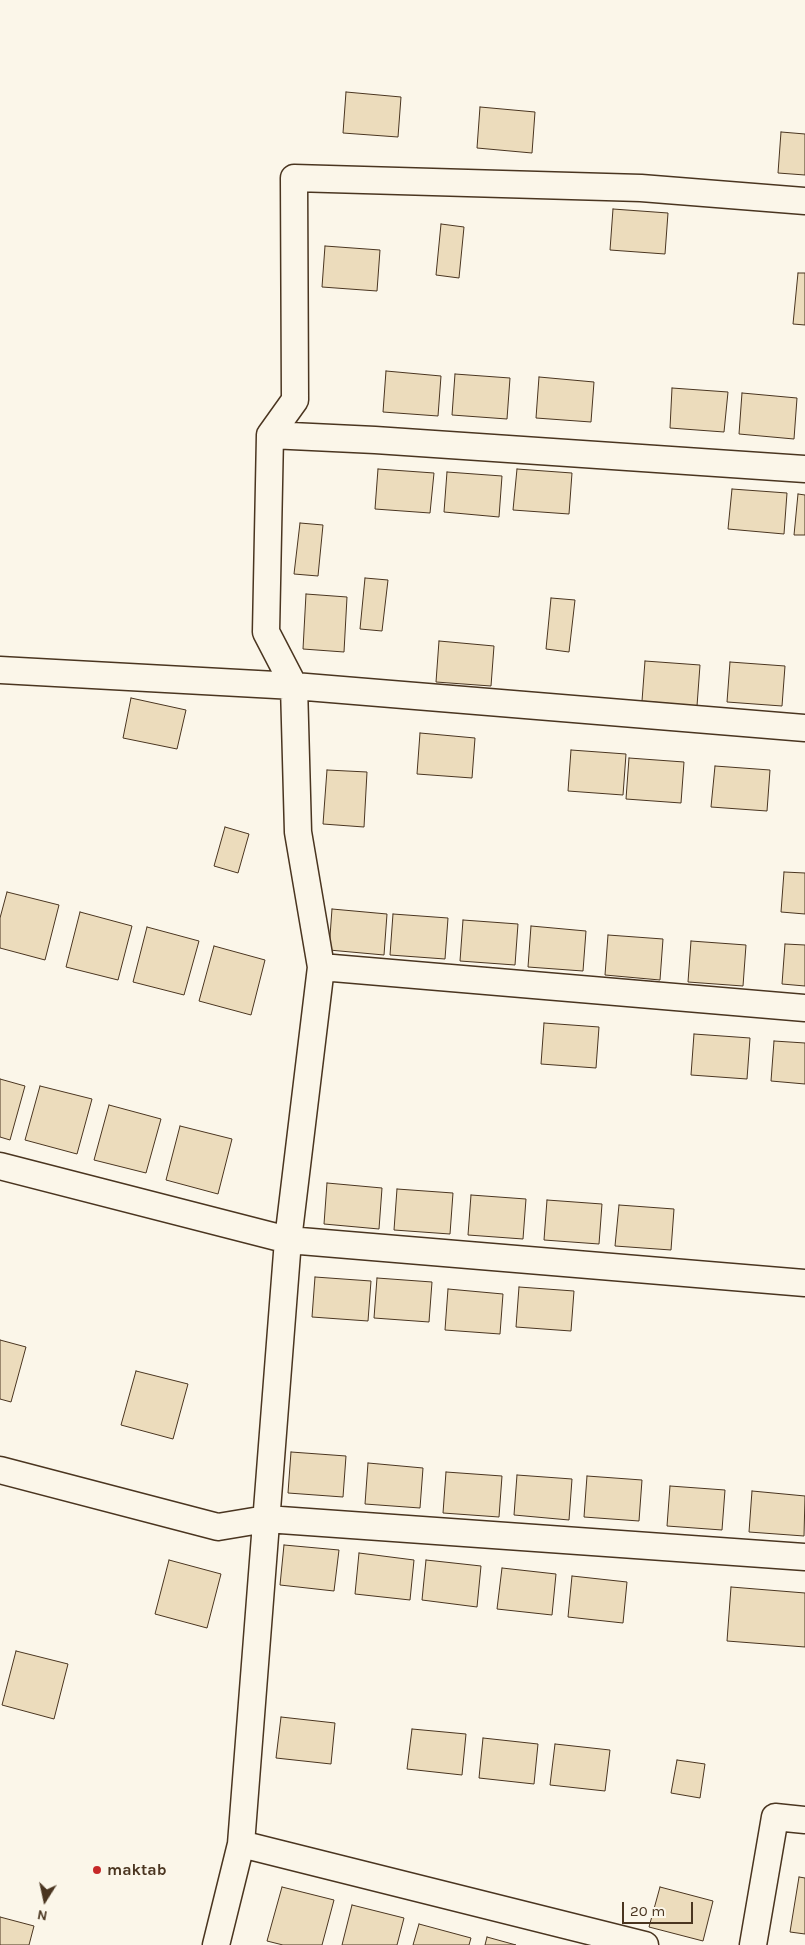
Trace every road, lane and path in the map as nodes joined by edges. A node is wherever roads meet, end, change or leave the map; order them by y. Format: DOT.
graph roads {
  1 [pos="805,200"];
  2 [pos="270,435"];
  3 [pos="805,469"];
  4 [pos="0,670"];
  5 [pos="294,686"];
  6 [pos="805,728"];
  7 [pos="321,967"];
  8 [pos="805,1008"];
  9 [pos="0,1166"];
  10 [pos="288,1240"];
  11 [pos="805,1283"];
  12 [pos="0,1470"];
  13 [pos="266,1519"];
  14 [pos="805,1557"];
  15 [pos="805,1820"];
  16 [pos="241,1844"];
  17 [pos="216,1945"];
  18 [pos="645,1945"];
  19 [pos="753,1945"];
  1 -- 2 [label="street"];
  2 -- 3 [label="street"];
  2 -- 5 [label="street"];
  4 -- 5 [label="street"];
  5 -- 6 [label="street"];
  5 -- 7 [label="street"];
  7 -- 8 [label="street"];
  7 -- 10 [label="street"];
  9 -- 10 [label="street"];
  10 -- 11 [label="street"];
  10 -- 13 [label="street"];
  12 -- 13 [label="street"];
  13 -- 14 [label="street"];
  13 -- 16 [label="street"];
  15 -- 19 [label="street"];
  16 -- 17 [label="street"];
  16 -- 18 [label="street"];
}
